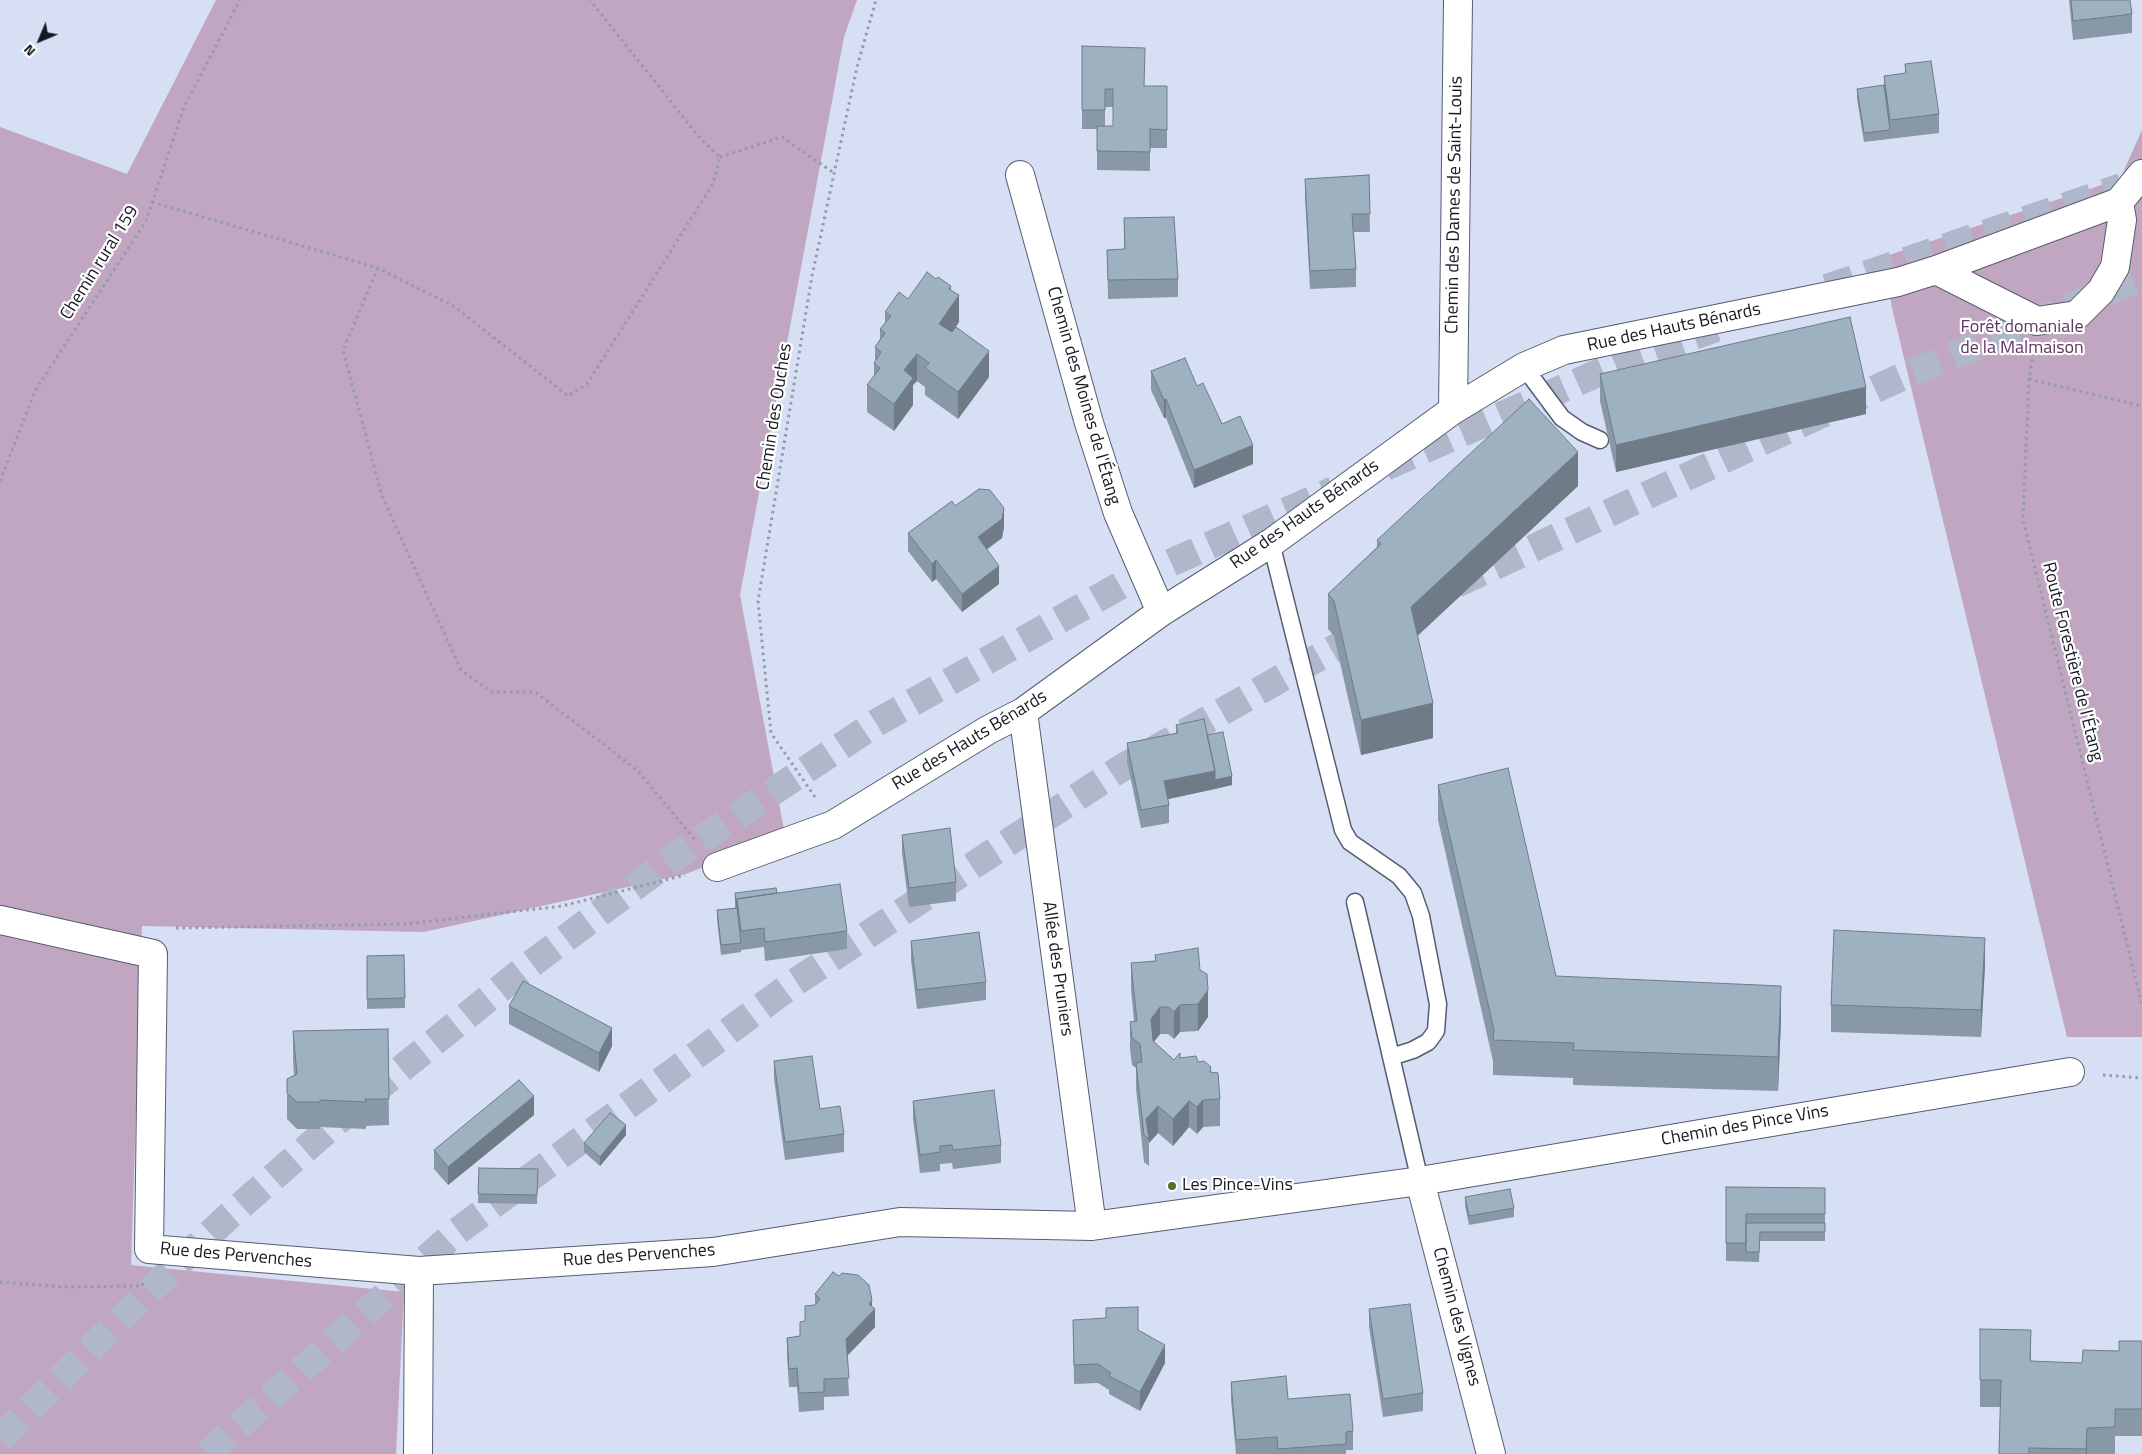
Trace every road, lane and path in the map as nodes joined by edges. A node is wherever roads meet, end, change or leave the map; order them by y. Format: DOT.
graph roads {
  1 [pos="240,0"];
  2 [pos="590,0"];
  3 [pos="876,0"];
  4 [pos="1458,0"];
  5 [pos="720,157"];
  6 [pos="834,173"];
  7 [pos="2142,174"];
  8 [pos="1020,175"];
  9 [pos="152,202"];
  10 [pos="2119,202"];
  11 [pos="378,268"];
  12 [pos="1936,270"];
  13 [pos="2038,321"];
  14 [pos="1524,367"];
  15 [pos="2029,379"];
  16 [pos="2142,406"];
  17 [pos="1452,410"];
  18 [pos="1600,440"];
  19 [pos="0,480"];
  20 [pos="1270,542"];
  21 [pos="1161,612"];
  22 [pos="1023,712"];
  23 [pos="833,825"];
  24 [pos="717,867"];
  25 [pos="1355,902"];
  26 [pos="0,920"];
  27 [pos="153,954"];
  28 [pos="2141,994"];
  29 [pos="2142,1005"];
  30 [pos="1391,1057"];
  31 [pos="2070,1072"];
  32 [pos="1420,1181"];
  33 [pos="1092,1226"];
  34 [pos="149,1249"];
  35 [pos="419,1271"];
  36 [pos="0,1282"];
  37 [pos="418,1454"];
  38 [pos="1491,1454"];
  1 -- 9 [label="path, Chemin rural 159"];
  2 -- 5 [label="path"];
  3 -- 6 [label="path, Chemin des Ouches"];
  4 -- 17 [label="street, Chemin des Dames de Saint-Louis"];
  5 -- 6 [label="path"];
  5 -- 11 [label="path"];
  6 -- 23 [label="path, Chemin des Ouches"];
  7 -- 10 [label="street"];
  8 -- 21 [label="street, Chemin des Moines de l'Étang"];
  9 -- 11 [label="path"];
  9 -- 19 [label="path, Chemin rural 159"];
  10 -- 12 [label="street, Rue des Hauts Bénards"];
  10 -- 13 [label="street"];
  11 -- 24 [label="path"];
  12 -- 13 [label="street"];
  12 -- 14 [label="street, Rue des Hauts Bénards"];
  13 -- 15 [label="path, Route Forestière de l'Étang"];
  14 -- 17 [label="street, Rue des Hauts Bénards"];
  14 -- 18 [label="lane"];
  15 -- 16 [label="path"];
  15 -- 28 [label="path, Route Forestière de l'Étang"];
  17 -- 20 [label="street, Rue des Hauts Bénards"];
  20 -- 21 [label="street, Rue des Hauts Bénards"];
  20 -- 30 [label="lane"];
  21 -- 22 [label="street, Rue des Hauts Bénards"];
  22 -- 23 [label="street, Rue des Hauts Bénards"];
  22 -- 33 [label="street, Allée des Pruniers"];
  23 -- 24 [label="street, Rue des Hauts Bénards"];
  24 -- 27 [label="path"];
  25 -- 30 [label="lane"];
  26 -- 27 [label="street"];
  27 -- 34 [label="street, Rue des Pervenches"];
  28 -- 29 [label="path, Route Forestière de l'Étang"];
  30 -- 32 [label="lane"];
  31 -- 32 [label="street, Chemin des Pince Vins"];
  32 -- 33 [label="street, Rue des Pervenches"];
  32 -- 38 [label="street, Chemin des Vignes"];
  33 -- 35 [label="street, Rue des Pervenches"];
  34 -- 35 [label="street, Rue des Pervenches"];
  34 -- 36 [label="path"];
  35 -- 37 [label="street"];
}
